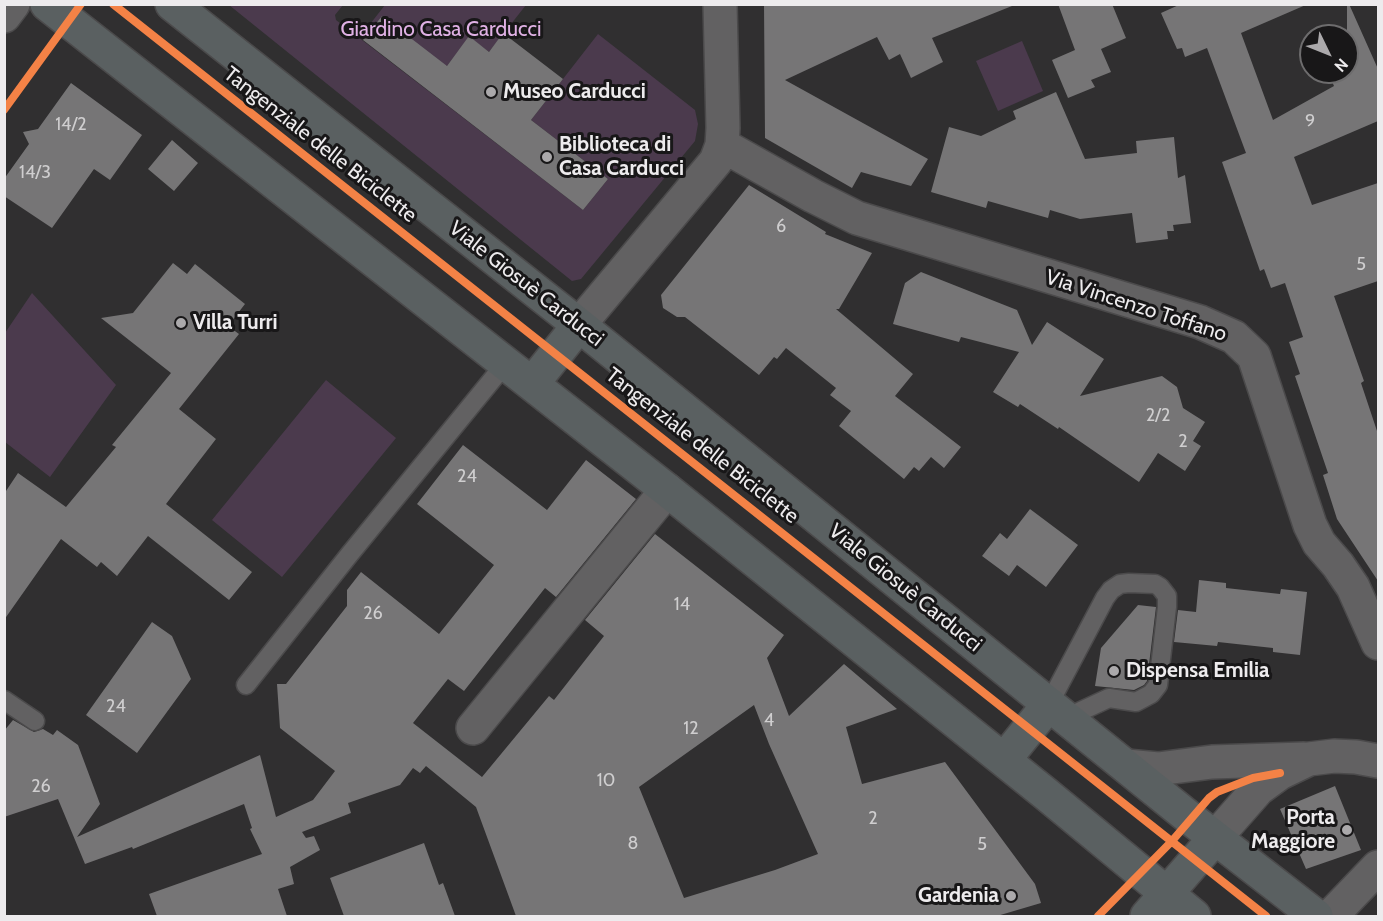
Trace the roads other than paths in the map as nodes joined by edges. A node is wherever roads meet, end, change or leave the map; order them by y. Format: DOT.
graph roads {
  1 [pos="13,4"];
  2 [pos="47,4"];
  3 [pos="172,4"];
  4 [pos="720,4"];
  5 [pos="4,16"];
  6 [pos="722,145"];
  7 [pos="579,325"];
  8 [pos="506,363"];
  9 [pos="532,384"];
  10 [pos="667,490"];
  11 [pos="1378,644"];
  12 [pos="246,685"];
  13 [pos="4,700"];
  14 [pos="1058,711"];
  15 [pos="35,721"];
  16 [pos="474,728"];
  17 [pos="1309,759"];
  18 [pos="1004,760"];
  19 [pos="1378,761"];
  20 [pos="1126,766"];
  21 [pos="1215,838"];
  22 [pos="1378,867"];
  23 [pos="1157,906"];
  24 [pos="1194,916"];
  25 [pos="1316,916"];
  26 [pos="1331,916"];
  1 -- 5 [label="street"];
  2 -- 8 [label="main road"];
  3 -- 7 [label="main road, Viale Giosuè Carducci"];
  4 -- 6 [label="street"];
  6 -- 7 [label="street"];
  6 -- 11 [label="street, Via Vincenzo Toffano"];
  7 -- 9 [label="main road"];
  7 -- 14 [label="main road, Viale Giosuè Carducci"];
  8 -- 9 [label="main road"];
  8 -- 12 [label="lane"];
  9 -- 10 [label="main road"];
  10 -- 16 [label="street"];
  10 -- 18 [label="main road"];
  13 -- 15 [label="lane"];
  14 -- 14 [label="lane"];
  14 -- 18 [label="main road"];
  14 -- 20 [label="main road, Viale Giosuè Carducci"];
  17 -- 19 [label="street"];
  17 -- 20 [label="street"];
  17 -- 21 [label="street"];
  18 -- 23 [label="main road"];
  20 -- 21 [label="main road, Viale Giosuè Carducci"];
  21 -- 23 [label="main road"];
  21 -- 25 [label="main road, Viale Giosuè Carducci"];
  22 -- 26 [label="street"];
  23 -- 24 [label="main road"];
}
